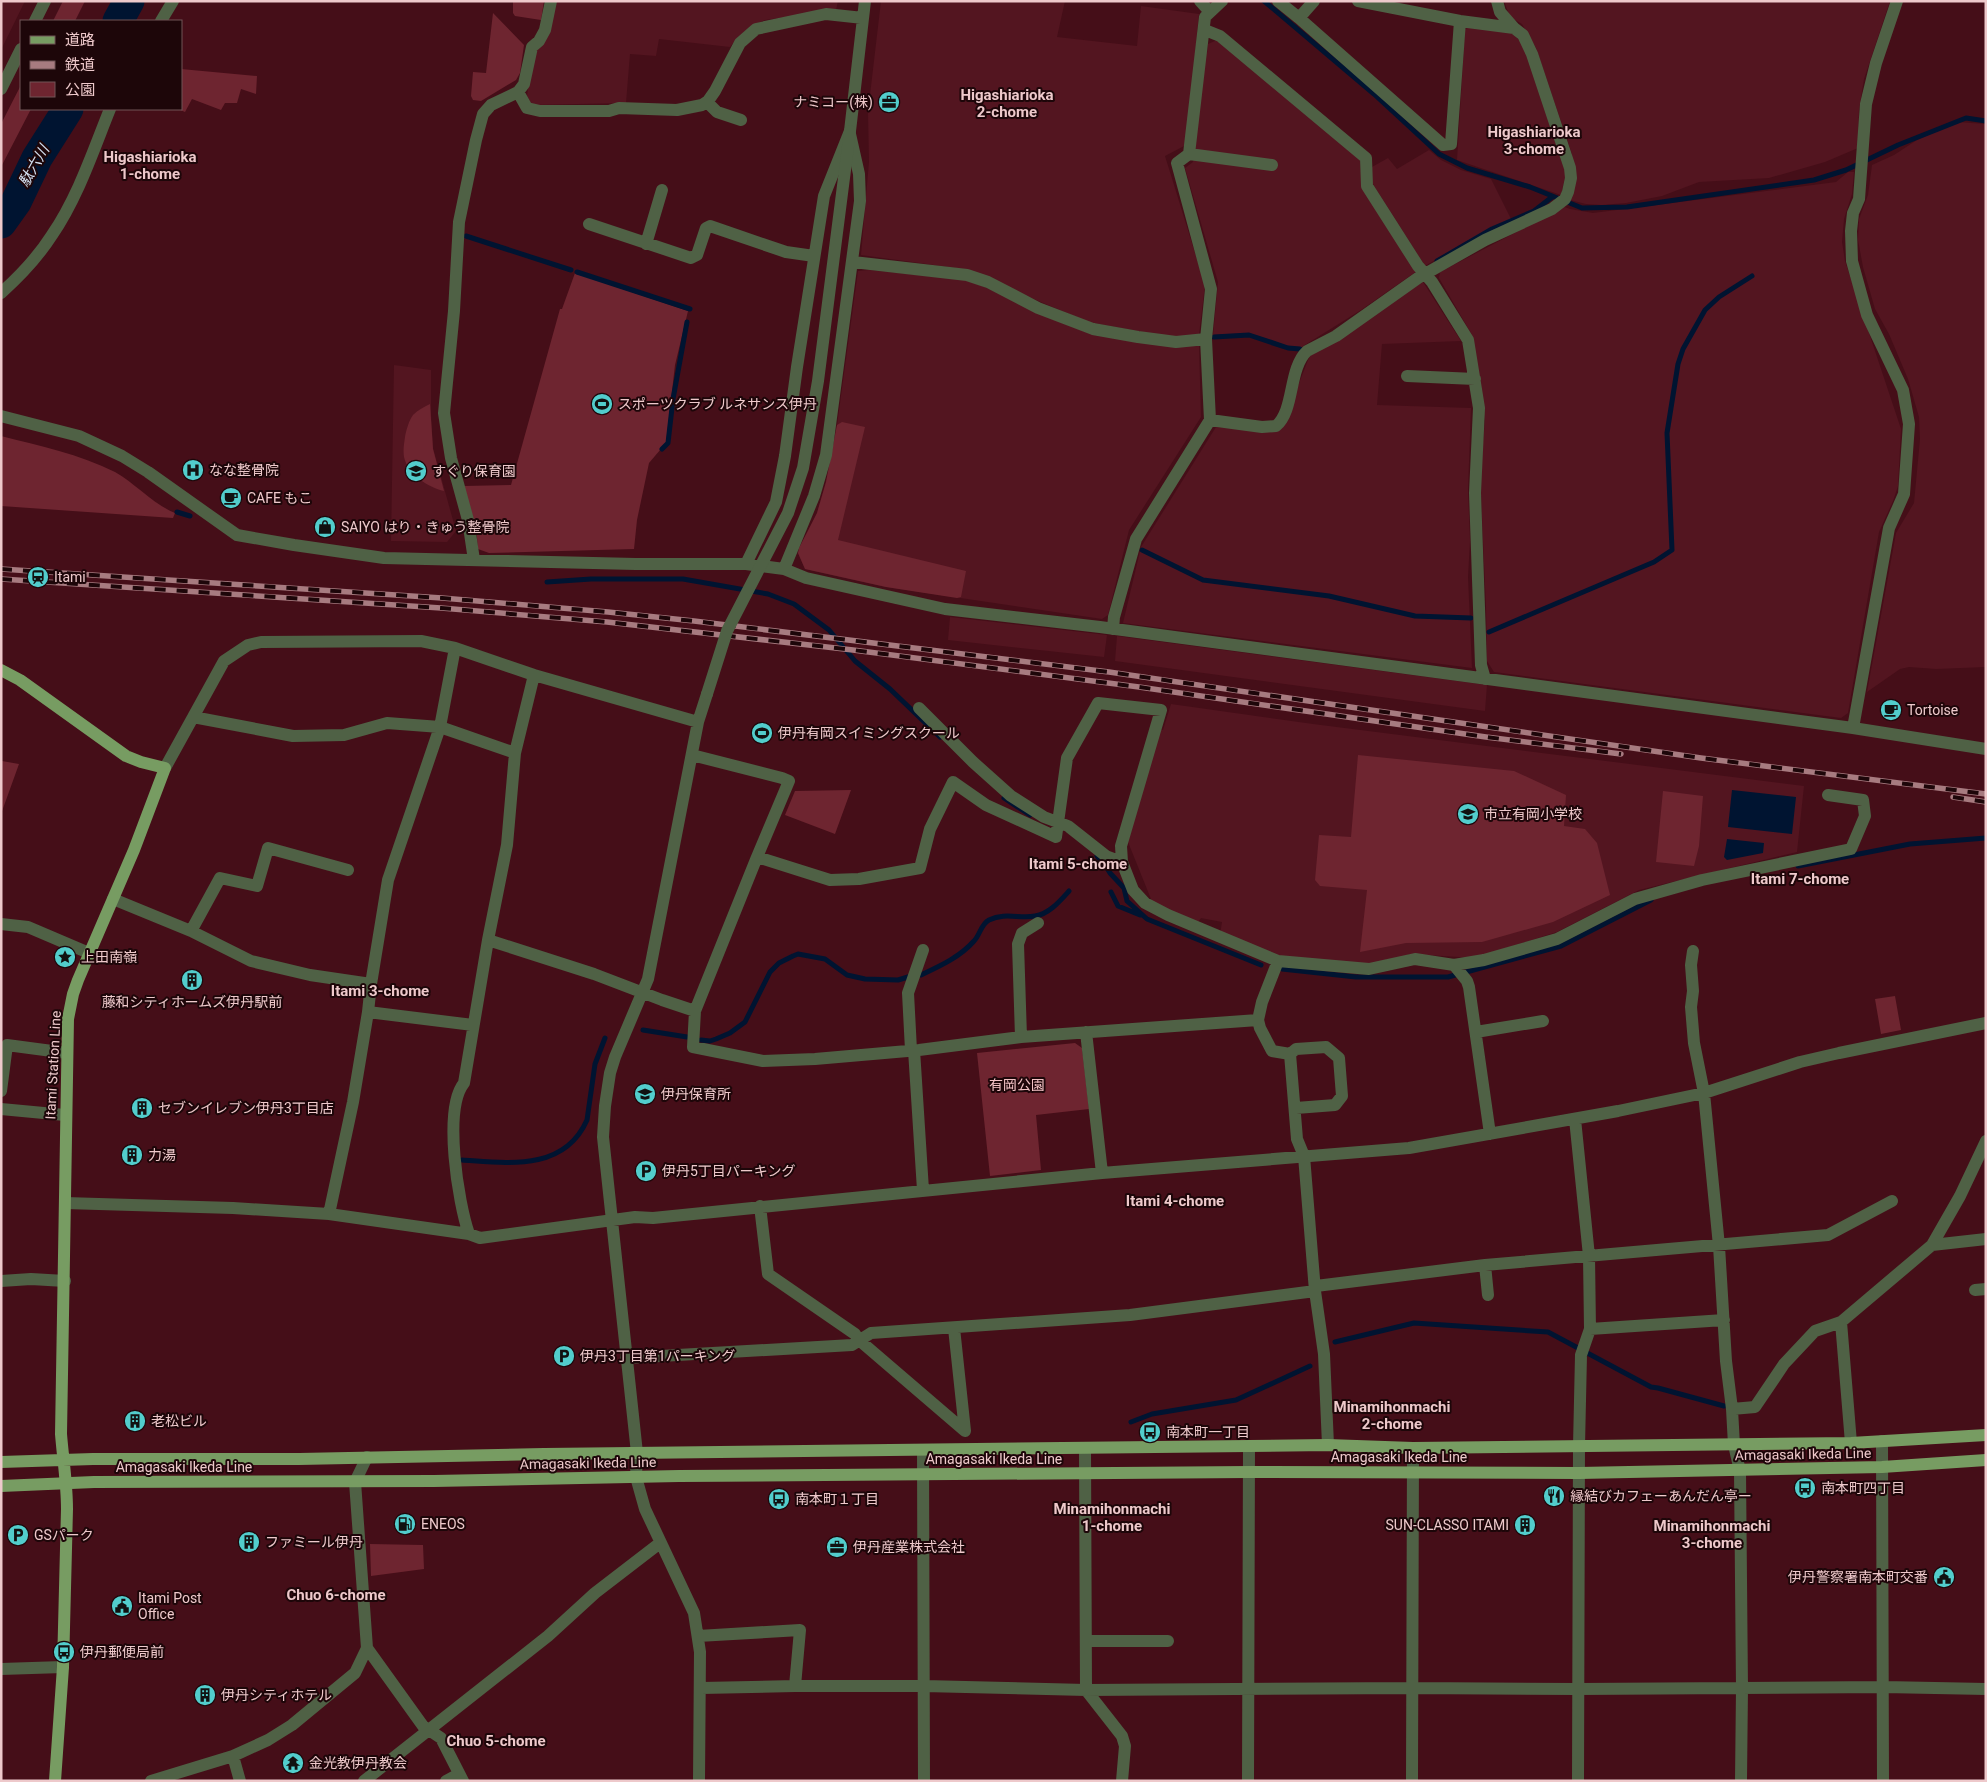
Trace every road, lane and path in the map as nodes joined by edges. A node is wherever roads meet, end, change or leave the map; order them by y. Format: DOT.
graph roads {
  1 [pos="45,1"];
  2 [pos="173,1"];
  3 [pos="551,1"];
  4 [pos="865,1"];
  5 [pos="1200,1"];
  6 [pos="1222,1"];
  7 [pos="1278,1"];
  8 [pos="1314,1"];
  9 [pos="1358,1"];
  10 [pos="1498,1"];
  11 [pos="1897,1"];
  12 [pos="1210,12"];
  13 [pos="862,18"];
  14 [pos="1299,18"];
  15 [pos="36,20"];
  16 [pos="162,20"];
  17 [pos="1460,21"];
  18 [pos="1514,28"];
  19 [pos="1205,30"];
  20 [pos="20,51"];
  21 [pos="1,89"];
  22 [pos="518,92"];
  23 [pos="707,102"];
  24 [pos="110,110"];
  25 [pos="741,120"];
  26 [pos="850,132"];
  27 [pos="1189,154"];
  28 [pos="1272,165"];
  29 [pos="662,190"];
  30 [pos="589,224"];
  31 [pos="646,244"];
  32 [pos="814,256"];
  33 [pos="853,262"];
  34 [pos="1425,275"];
  35 [pos="1,293"];
  36 [pos="1206,339"];
  37 [pos="1407,376"];
  38 [pos="1475,379"];
  39 [pos="1,416"];
  40 [pos="1210,420"];
  41 [pos="474,560"];
  42 [pos="746,564"];
  43 [pos="784,569"];
  44 [pos="1113,629"];
  45 [pos="455,648"];
  46 [pos="1,670"];
  47 [pos="534,675"];
  48 [pos="1485,679"];
  49 [pos="919,708"];
  50 [pos="193,717"];
  51 [pos="698,722"];
  52 [pos="440,727"];
  53 [pos="1853,728"];
  54 [pos="1986,749"];
  55 [pos="515,753"];
  56 [pos="692,755"];
  57 [pos="165,768"];
  58 [pos="1828,795"];
  59 [pos="1058,822"];
  60 [pos="757,857"];
  61 [pos="1122,862"];
  62 [pos="348,870"];
  63 [pos="114,898"];
  64 [pos="1038,923"];
  65 [pos="1,924"];
  66 [pos="191,931"];
  67 [pos="488,940"];
  68 [pos="923,950"];
  69 [pos="1693,951"];
  70 [pos="89,953"];
  71 [pos="1278,962"];
  72 [pos="1456,966"];
  73 [pos="371,984"];
  74 [pos="642,992"];
  75 [pos="695,1011"];
  76 [pos="368,1012"];
  77 [pos="1258,1020"];
  78 [pos="1543,1021"];
  79 [pos="1986,1023"];
  80 [pos="473,1025"];
  81 [pos="1086,1032"];
  82 [pos="1476,1032"];
  83 [pos="1021,1037"];
  84 [pos="912,1050"];
  85 [pos="67,1053"];
  86 [pos="1290,1054"];
  87 [pos="1,1091"];
  88 [pos="1704,1093"];
  89 [pos="1296,1108"];
  90 [pos="1,1109"];
  91 [pos="65,1115"];
  92 [pos="1575,1119"];
  93 [pos="1490,1134"];
  94 [pos="1986,1141"];
  95 [pos="1304,1156"];
  96 [pos="1102,1173"];
  97 [pos="923,1190"];
  98 [pos="1892,1200"];
  99 [pos="65,1203"];
  100 [pos="760,1206"];
  101 [pos="329,1214"];
  102 [pos="611,1220"];
  103 [pos="468,1234"];
  104 [pos="1986,1239"];
  105 [pos="1932,1244"];
  106 [pos="1719,1246"];
  107 [pos="1589,1256"];
  108 [pos="1485,1265"];
  109 [pos="1,1281"];
  110 [pos="65,1281"];
  111 [pos="1316,1289"];
  112 [pos="1488,1295"];
  113 [pos="1724,1320"];
  114 [pos="1841,1322"];
  115 [pos="954,1328"];
  116 [pos="1590,1329"];
  117 [pos="859,1340"];
  118 [pos="626,1358"];
  119 [pos="1732,1409"];
  120 [pos="965,1431"];
  121 [pos="1986,1435"];
  122 [pos="1882,1442"];
  123 [pos="1851,1443"];
  124 [pos="1734,1444"];
  125 [pos="1328,1446"];
  126 [pos="1579,1446"];
  127 [pos="1249,1447"];
  128 [pos="1413,1448"];
  129 [pos="1085,1449"];
  130 [pos="923,1450"];
  131 [pos="966,1450"];
  132 [pos="637,1453"];
  133 [pos="367,1457"];
  134 [pos="63,1460"];
  135 [pos="1986,1460"];
  136 [pos="1,1462"];
  137 [pos="1882,1467"];
  138 [pos="1740,1471"];
  139 [pos="1249,1472"];
  140 [pos="1413,1472"];
  141 [pos="1579,1473"];
  142 [pos="923,1474"];
  143 [pos="1085,1474"];
  144 [pos="636,1477"];
  145 [pos="355,1482"];
  146 [pos="67,1484"];
  147 [pos="1,1486"];
  148 [pos="660,1543"];
  149 [pos="698,1636"];
  150 [pos="1086,1641"];
  151 [pos="1168,1641"];
  152 [pos="367,1648"];
  153 [pos="63,1667"];
  154 [pos="1,1669"];
  155 [pos="795,1686"];
  156 [pos="924,1686"];
  157 [pos="1884,1687"];
  158 [pos="701,1688"];
  159 [pos="1413,1688"];
  160 [pos="1742,1688"];
  161 [pos="1248,1689"];
  162 [pos="1986,1689"];
  163 [pos="1086,1690"];
  164 [pos="1578,1690"];
  165 [pos="428,1730"];
  166 [pos="233,1756"];
  167 [pos="377,1777"];
  168 [pos="461,1777"];
  169 [pos="54,1781"];
  170 [pos="150,1781"];
  171 [pos="240,1781"];
  172 [pos="364,1781"];
  173 [pos="446,1781"];
  174 [pos="699,1781"];
  175 [pos="924,1781"];
  176 [pos="1122,1781"];
  177 [pos="1248,1781"];
  178 [pos="1412,1781"];
  179 [pos="1578,1781"];
  180 [pos="1740,1781"];
  181 [pos="1883,1781"];
  1 -- 15 [label="street"];
  2 -- 16 [label="street"];
  3 -- 22 [label="street"];
  4 -- 13 [label="street"];
  5 -- 12 [label="street"];
  6 -- 12 [label="street"];
  7 -- 14 [label="street"];
  8 -- 14 [label="street"];
  9 -- 17 [label="street"];
  10 -- 18 [label="street"];
  11 -- 53 [label="street"];
  12 -- 19 [label="street"];
  13 -- 23 [label="street"];
  13 -- 26 [label="street"];
  14 -- 17 [label="street"];
  17 -- 18 [label="street"];
  18 -- 34 [label="street"];
  19 -- 27 [label="street"];
  19 -- 34 [label="street"];
  20 -- 21 [label="street"];
  22 -- 23 [label="street"];
  22 -- 41 [label="street"];
  23 -- 25 [label="street"];
  24 -- 35 [label="street"];
  26 -- 32 [label="street"];
  26 -- 33 [label="street"];
  26 -- 51 [label="street, bridge"];
  27 -- 28 [label="street"];
  27 -- 36 [label="street"];
  29 -- 31 [label="street"];
  30 -- 31 [label="street"];
  31 -- 32 [label="street"];
  32 -- 42 [label="street"];
  33 -- 36 [label="street"];
  33 -- 43 [label="street"];
  34 -- 38 [label="street"];
  34 -- 40 [label="street"];
  36 -- 40 [label="street"];
  37 -- 38 [label="street"];
  38 -- 48 [label="street"];
  39 -- 41 [label="street"];
  40 -- 44 [label="street"];
  41 -- 42 [label="street"];
  42 -- 43 [label="street"];
  43 -- 44 [label="street"];
  44 -- 48 [label="street"];
  45 -- 47 [label="street"];
  45 -- 50 [label="street"];
  45 -- 52 [label="street"];
  46 -- 57 [label="main road"];
  47 -- 51 [label="street"];
  47 -- 55 [label="street"];
  48 -- 53 [label="street"];
  49 -- 59 [label="street"];
  50 -- 52 [label="street"];
  50 -- 57 [label="street"];
  51 -- 56 [label="street"];
  52 -- 55 [label="street"];
  52 -- 73 [label="street"];
  53 -- 54 [label="street"];
  55 -- 67 [label="street"];
  56 -- 60 [label="street"];
  56 -- 74 [label="street"];
  57 -- 63 [label="main road, Itami Station Line"];
  58 -- 72 [label="street"];
  59 -- 60 [label="street"];
  59 -- 61 [label="street"];
  59 -- 61 [label="street"];
  60 -- 75 [label="street"];
  61 -- 71 [label="street"];
  62 -- 66 [label="street"];
  63 -- 66 [label="street"];
  63 -- 70 [label="main road, Itami Station Line"];
  64 -- 83 [label="street"];
  65 -- 70 [label="street"];
  66 -- 73 [label="street"];
  67 -- 74 [label="street"];
  67 -- 80 [label="street"];
  68 -- 84 [label="street"];
  69 -- 88 [label="street"];
  70 -- 85 [label="main road, Itami Station Line"];
  71 -- 72 [label="street"];
  71 -- 77 [label="street"];
  72 -- 82 [label="street"];
  73 -- 76 [label="street"];
  74 -- 75 [label="street"];
  74 -- 102 [label="street"];
  75 -- 84 [label="street"];
  76 -- 80 [label="street"];
  76 -- 101 [label="street"];
  77 -- 81 [label="street"];
  77 -- 86 [label="street"];
  78 -- 82 [label="street"];
  79 -- 88 [label="street"];
  80 -- 103 [label="street"];
  81 -- 83 [label="street"];
  81 -- 96 [label="street"];
  82 -- 93 [label="street"];
  83 -- 84 [label="street"];
  84 -- 97 [label="street"];
  85 -- 87 [label="street"];
  85 -- 91 [label="main road, Itami Station Line"];
  86 -- 89 [label="street"];
  86 -- 89 [label="street"];
  88 -- 92 [label="street"];
  88 -- 106 [label="street"];
  89 -- 95 [label="street"];
  90 -- 91 [label="street"];
  91 -- 99 [label="main road, Itami Station Line"];
  92 -- 93 [label="street"];
  92 -- 107 [label="street"];
  93 -- 95 [label="street"];
  94 -- 105 [label="street"];
  95 -- 96 [label="street"];
  95 -- 111 [label="street"];
  96 -- 97 [label="street"];
  97 -- 100 [label="street"];
  98 -- 106 [label="street"];
  99 -- 101 [label="street"];
  99 -- 110 [label="main road, Itami Station Line"];
  100 -- 102 [label="street"];
  100 -- 117 [label="street"];
  101 -- 103 [label="street"];
  102 -- 103 [label="street"];
  102 -- 118 [label="street"];
  104 -- 105 [label="street"];
  105 -- 114 [label="street"];
  106 -- 107 [label="street"];
  106 -- 113 [label="street"];
  107 -- 108 [label="street"];
  107 -- 116 [label="street"];
  108 -- 111 [label="street"];
  108 -- 112 [label="street"];
  109 -- 110 [label="street"];
  110 -- 134 [label="main road, Itami Station Line"];
  111 -- 115 [label="street"];
  111 -- 125 [label="street"];
  113 -- 116 [label="street"];
  113 -- 119 [label="street"];
  114 -- 119 [label="street"];
  114 -- 123 [label="street"];
  115 -- 117 [label="street"];
  115 -- 120 [label="street"];
  116 -- 126 [label="street"];
  117 -- 118 [label="street"];
  117 -- 120 [label="street"];
  118 -- 132 [label="street"];
  119 -- 124 [label="street"];
  120 -- 131 [label="street"];
  121 -- 122 [label="main road, Amagasaki Ikeda Line"];
  122 -- 123 [label="main road, Amagasaki Ikeda Line"];
  122 -- 137 [label="street"];
  123 -- 124 [label="main road, Amagasaki Ikeda Line"];
  124 -- 126 [label="main road, Amagasaki Ikeda Line"];
  124 -- 138 [label="street"];
  125 -- 127 [label="main road, Amagasaki Ikeda Line"];
  125 -- 128 [label="main road, Amagasaki Ikeda Line"];
  126 -- 128 [label="main road, Amagasaki Ikeda Line"];
  126 -- 141 [label="street"];
  127 -- 129 [label="main road, Amagasaki Ikeda Line"];
  127 -- 139 [label="street"];
  128 -- 140 [label="street"];
  129 -- 131 [label="main road, Amagasaki Ikeda Line"];
  129 -- 143 [label="street"];
  130 -- 131 [label="main road, Amagasaki Ikeda Line"];
  130 -- 132 [label="main road, Amagasaki Ikeda Line"];
  130 -- 142 [label="street"];
  132 -- 133 [label="main road, Amagasaki Ikeda Line"];
  132 -- 144 [label="street"];
  133 -- 134 [label="main road, Amagasaki Ikeda Line"];
  133 -- 145 [label="street"];
  134 -- 136 [label="main road, Amagasaki Ikeda Line"];
  134 -- 146 [label="main road, Itami Station Line"];
  135 -- 137 [label="main road, Amagasaki Ikeda Line"];
  137 -- 138 [label="main road, Amagasaki Ikeda Line"];
  137 -- 157 [label="street"];
  138 -- 141 [label="main road, Amagasaki Ikeda Line"];
  138 -- 160 [label="street"];
  139 -- 140 [label="main road, Amagasaki Ikeda Line"];
  139 -- 143 [label="main road, Amagasaki Ikeda Line"];
  139 -- 161 [label="street"];
  140 -- 141 [label="main road, Amagasaki Ikeda Line"];
  140 -- 159 [label="street"];
  141 -- 164 [label="street"];
  142 -- 143 [label="main road, Amagasaki Ikeda Line"];
  142 -- 144 [label="main road, Amagasaki Ikeda Line"];
  142 -- 156 [label="street"];
  143 -- 150 [label="street"];
  144 -- 145 [label="main road, Amagasaki Ikeda Line"];
  144 -- 148 [label="street"];
  145 -- 146 [label="main road, Amagasaki Ikeda Line"];
  145 -- 152 [label="street"];
  146 -- 147 [label="main road, Amagasaki Ikeda Line"];
  146 -- 153 [label="main road, Itami Station Line"];
  148 -- 149 [label="street"];
  148 -- 165 [label="street"];
  149 -- 155 [label="street"];
  149 -- 158 [label="street"];
  150 -- 151 [label="street"];
  150 -- 163 [label="street"];
  152 -- 165 [label="street"];
  152 -- 166 [label="street"];
  153 -- 154 [label="street"];
  153 -- 169 [label="main road, Itami Station Line"];
  155 -- 156 [label="street"];
  155 -- 158 [label="street"];
  156 -- 163 [label="street"];
  156 -- 175 [label="street"];
  157 -- 160 [label="street"];
  157 -- 162 [label="street"];
  157 -- 181 [label="street"];
  158 -- 174 [label="street"];
  159 -- 161 [label="street"];
  159 -- 164 [label="street"];
  159 -- 178 [label="street"];
  160 -- 164 [label="street"];
  160 -- 180 [label="street"];
  161 -- 163 [label="street"];
  161 -- 177 [label="street"];
  163 -- 176 [label="street"];
  164 -- 179 [label="street"];
  165 -- 167 [label="street"];
  165 -- 168 [label="street"];
  166 -- 170 [label="street"];
  166 -- 171 [label="street"];
  167 -- 172 [label="street"];
  168 -- 173 [label="street"];
}
